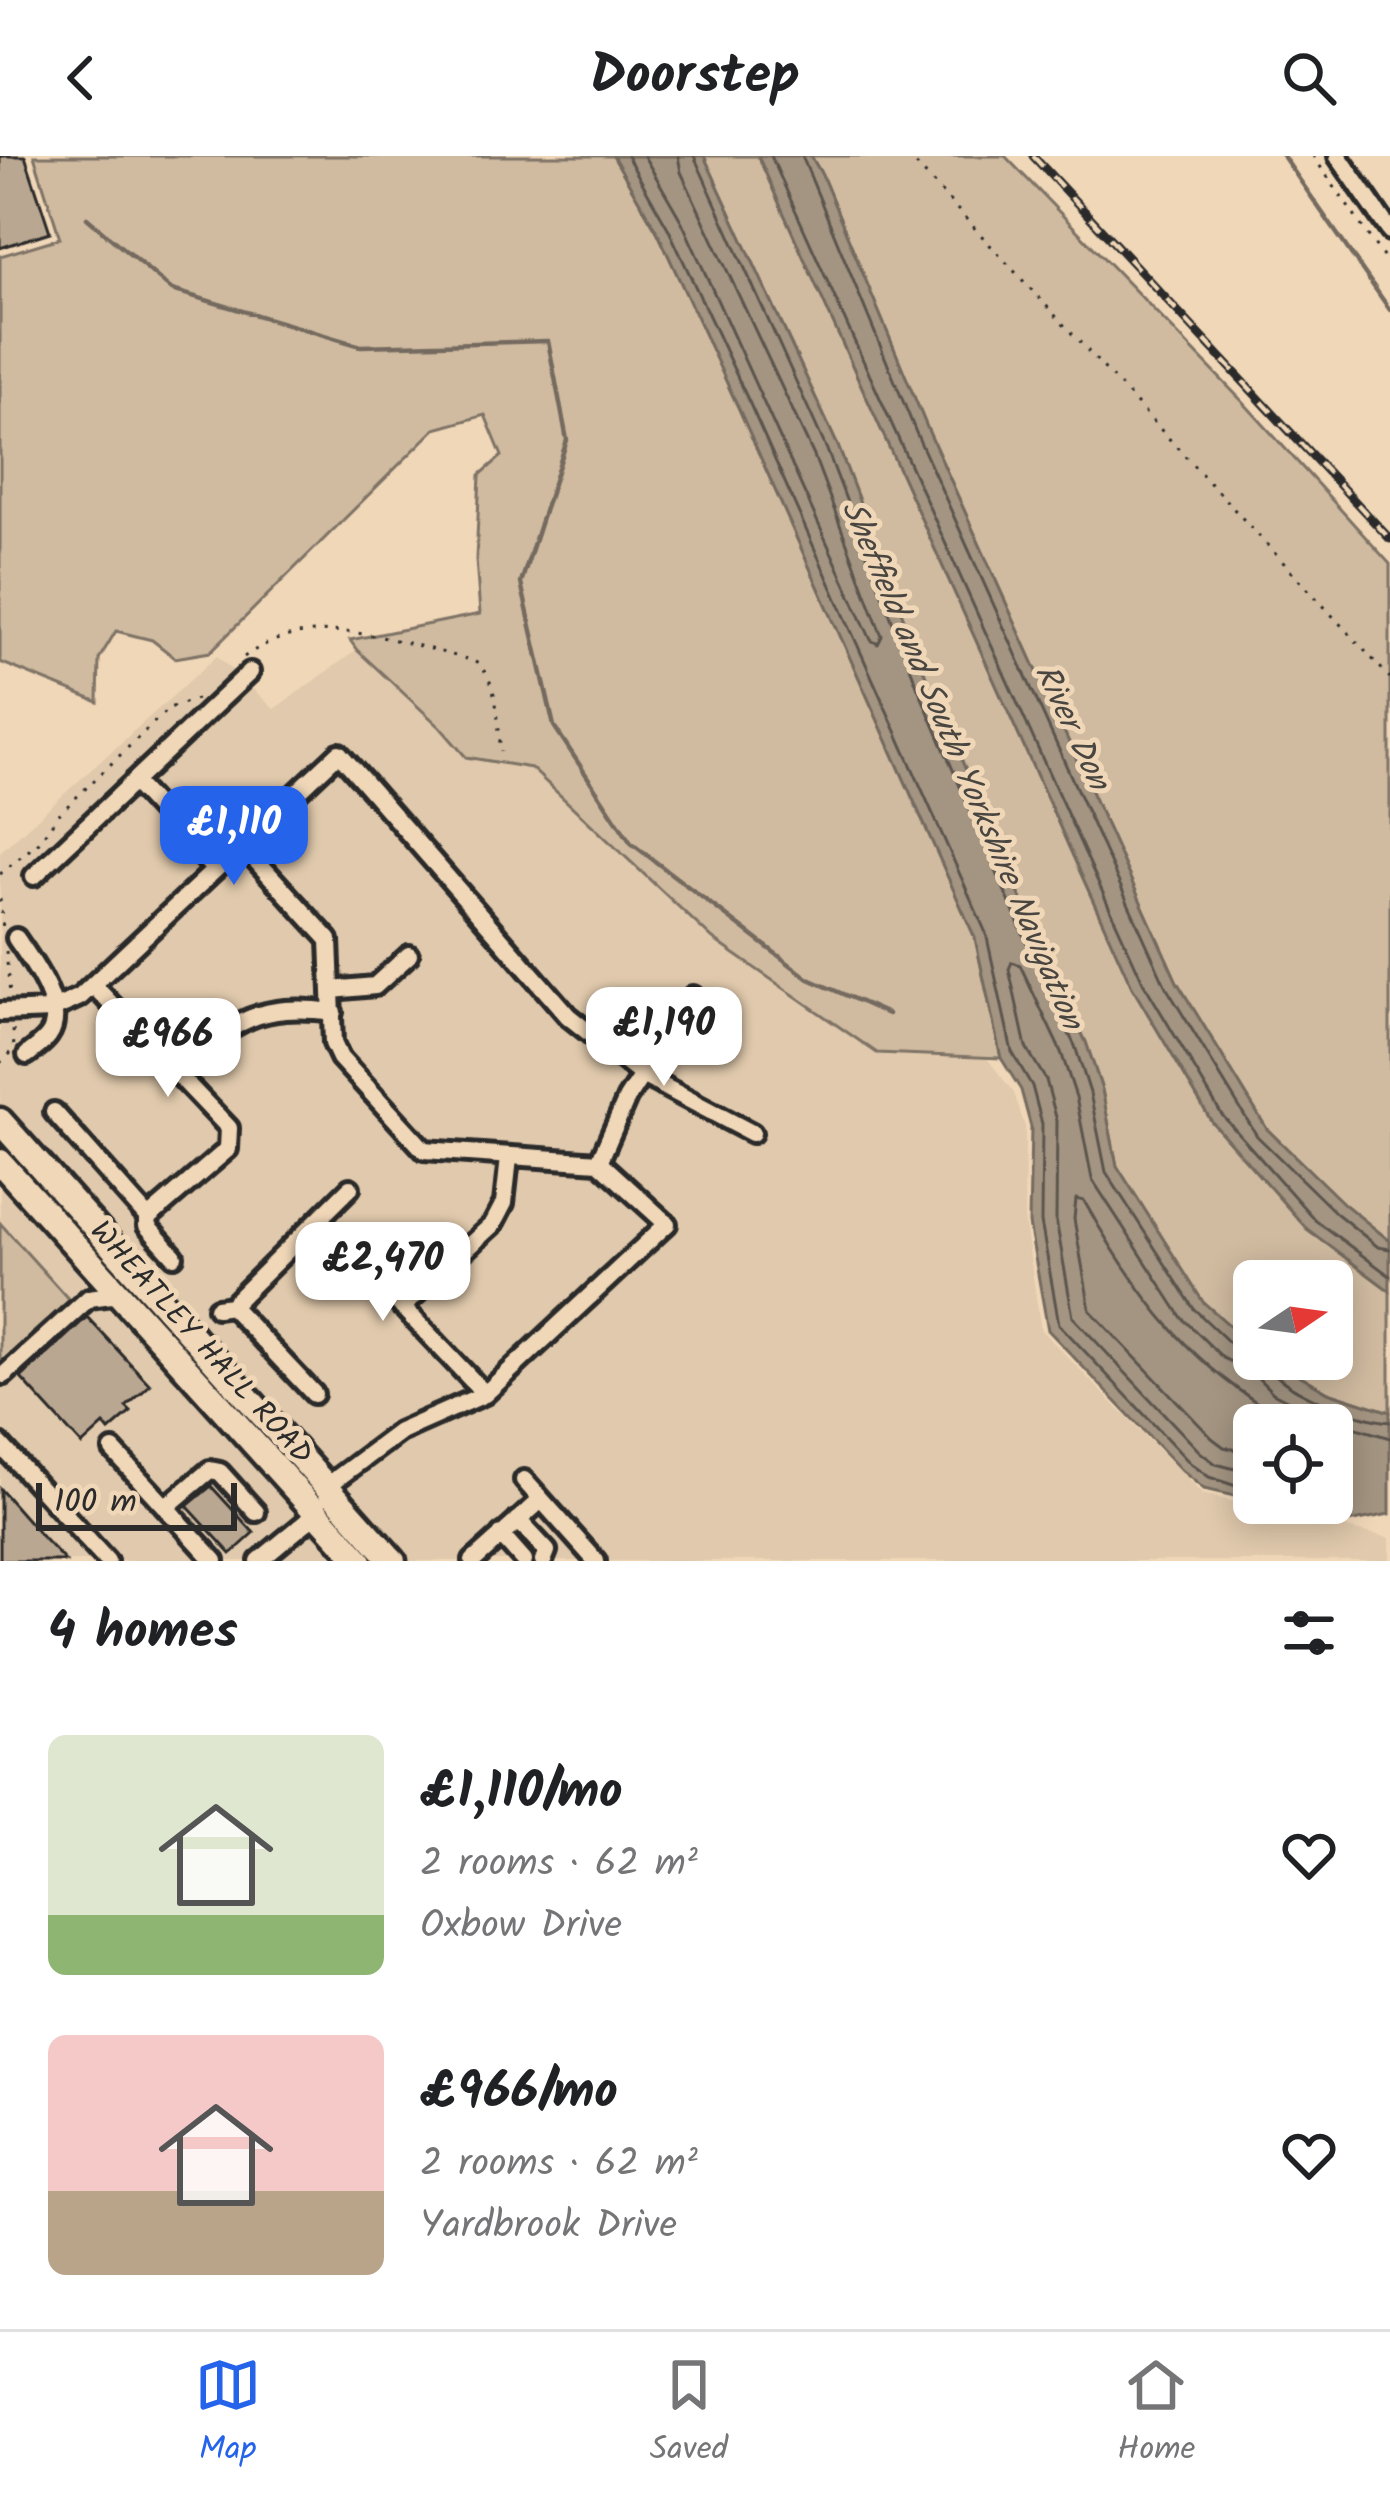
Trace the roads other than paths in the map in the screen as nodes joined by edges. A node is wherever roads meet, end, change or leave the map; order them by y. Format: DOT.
graph roads {
  1 [pos="1338,156"];
  2 [pos="1390,231"];
  3 [pos="244,667"];
  4 [pos="135,783"];
  5 [pos="242,845"];
  6 [pos="215,870"];
  7 [pos="34,877"];
  8 [pos="16,938"];
  9 [pos="409,955"];
  10 [pos="94,986"];
  11 [pos="332,990"];
  12 [pos="692,996"];
  13 [pos="51,1010"];
  14 [pos="333,1012"];
  15 [pos="6,1014"];
  16 [pos="27,1055"];
  17 [pos="177,1071"];
  18 [pos="642,1075"];
  19 [pos="53,1112"];
  20 [pos="0,1121"];
  21 [pos="752,1133"];
  22 [pos="509,1158"];
  23 [pos="0,1162"];
  24 [pos="599,1162"];
  25 [pos="350,1188"];
  26 [pos="148,1218"];
  27 [pos="319,1219"];
  28 [pos="174,1256"];
  29 [pos="88,1260"];
  30 [pos="119,1294"];
  31 [pos="89,1298"];
  32 [pos="402,1307"];
  33 [pos="4,1375"];
  34 [pos="314,1394"];
  35 [pos="485,1394"];
  36 [pos="0,1444"];
  37 [pos="113,1450"];
  38 [pos="319,1477"];
  39 [pos="524,1480"];
  40 [pos="156,1496"];
  41 [pos="541,1500"];
  42 [pos="256,1512"];
  43 [pos="317,1513"];
  44 [pos="518,1520"];
  45 [pos="501,1535"];
  46 [pos="480,1555"];
  47 [pos="548,1558"];
  48 [pos="263,1560"];
  49 [pos="594,1560"];
  50 [pos="107,1561"];
  51 [pos="215,1561"];
  52 [pos="360,1561"];
  53 [pos="370,1561"];
  54 [pos="393,1561"];
  55 [pos="524,1561"];
  1 -- 2 [label="street"];
  3 -- 4 [label="street"];
  4 -- 6 [label="street"];
  4 -- 7 [label="street"];
  5 -- 6 [label="street"];
  5 -- 11 [label="street"];
  5 -- 18 [label="street"];
  6 -- 10 [label="street"];
  8 -- 13 [label="street"];
  9 -- 11 [label="street"];
  10 -- 13 [label="street"];
  10 -- 17 [label="street"];
  11 -- 14 [label="street"];
  12 -- 18 [label="street"];
  13 -- 15 [label="street"];
  13 -- 16 [label="street"];
  14 -- 17 [label="street"];
  14 -- 22 [label="street"];
  17 -- 26 [label="street"];
  18 -- 21 [label="street"];
  18 -- 24 [label="street"];
  19 -- 26 [label="street"];
  20 -- 38 [label="highway, WHEATLEY HALL ROAD"];
  22 -- 24 [label="street"];
  22 -- 32 [label="street"];
  23 -- 29 [label="highway, WHEATLEY HALL ROAD"];
  24 -- 35 [label="street"];
  25 -- 27 [label="street"];
  26 -- 28 [label="street"];
  27 -- 32 [label="street"];
  27 -- 34 [label="street"];
  29 -- 30 [label="highway, WHEATLEY HALL ROAD"];
  29 -- 31 [label="street"];
  30 -- 31 [label="street"];
  30 -- 43 [label="highway, WHEATLEY HALL ROAD"];
  31 -- 33 [label="street"];
  32 -- 35 [label="street"];
  35 -- 38 [label="street"];
  36 -- 50 [label="street"];
  37 -- 40 [label="street"];
  38 -- 43 [label="street"];
  38 -- 53 [label="highway, WHEATLEY HALL ROAD"];
  38 -- 54 [label="highway, WHEATLEY HALL ROAD"];
  39 -- 41 [label="street"];
  40 -- 42 [label="street"];
  40 -- 51 [label="street"];
  41 -- 44 [label="street"];
  41 -- 49 [label="street"];
  43 -- 48 [label="street"];
  43 -- 52 [label="highway, WHEATLEY HALL ROAD"];
  44 -- 45 [label="street"];
  44 -- 47 [label="street"];
  45 -- 46 [label="street"];
  45 -- 55 [label="street"];
}
